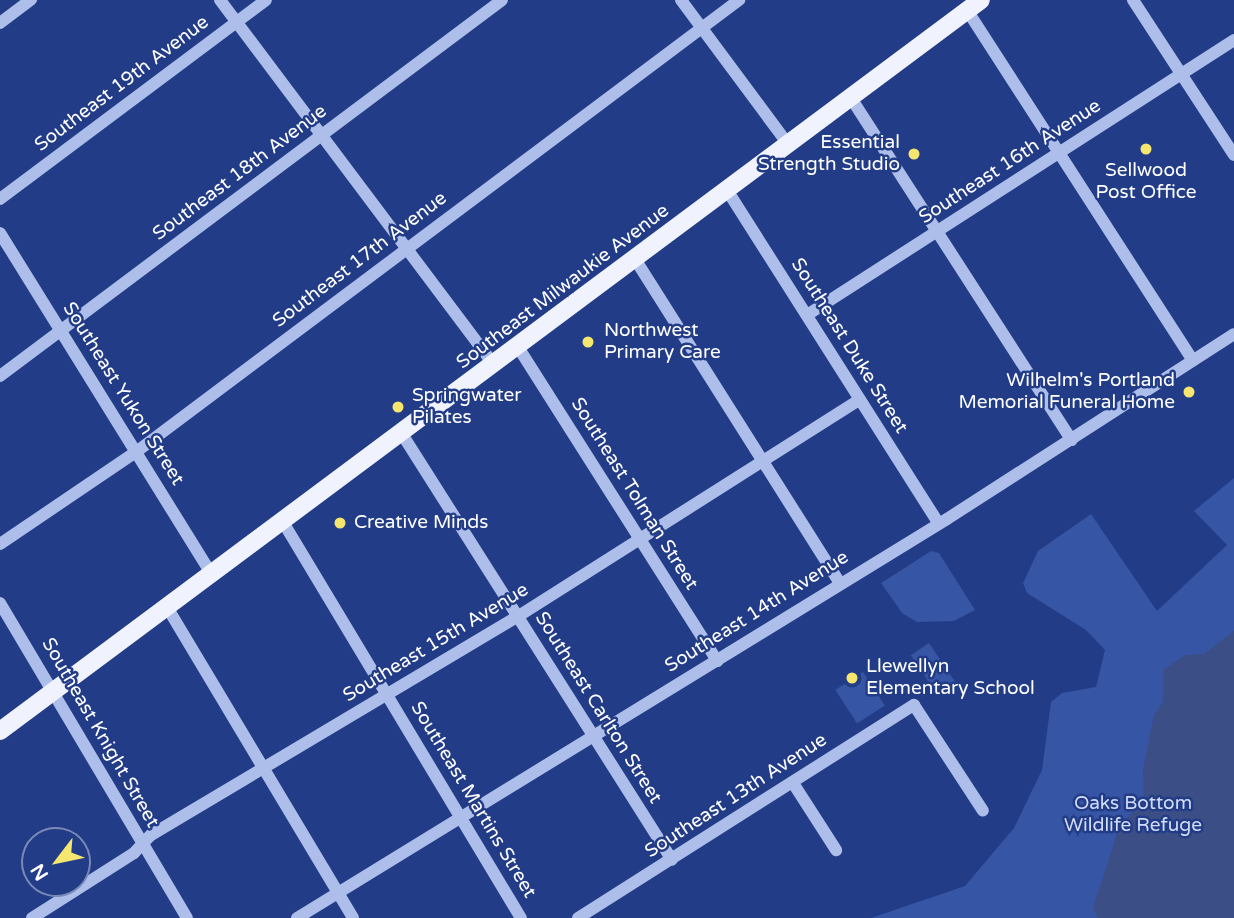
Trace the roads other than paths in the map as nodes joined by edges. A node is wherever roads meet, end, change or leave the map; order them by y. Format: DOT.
graph roads {
  1 [pos="31,0"];
  2 [pos="220,0"];
  3 [pos="266,0"];
  4 [pos="502,0"];
  5 [pos="681,0"];
  6 [pos="739,0"];
  7 [pos="1133,0"];
  8 [pos="974,5"];
  9 [pos="237,22"];
  10 [pos="0,23"];
  11 [pos="702,27"];
  12 [pos="1234,40"];
  13 [pos="1181,74"];
  14 [pos="850,98"];
  15 [pos="322,135"];
  16 [pos="788,145"];
  17 [pos="1059,153"];
  18 [pos="1234,155"];
  19 [pos="727,190"];
  20 [pos="0,199"];
  21 [pos="937,232"];
  22 [pos="0,233"];
  23 [pos="407,249"];
  24 [pos="635,260"];
  25 [pos="807,315"];
  26 [pos="61,331"];
  27 [pos="1234,334"];
  28 [pos="518,347"];
  29 [pos="1193,361"];
  30 [pos="494,365"];
  31 [pos="0,376"];
  32 [pos="860,400"];
  33 [pos="402,434"];
  34 [pos="1071,440"];
  35 [pos="136,452"];
  36 [pos="762,461"];
  37 [pos="283,522"];
  38 [pos="938,523"];
  39 [pos="639,539"];
  40 [pos="0,544"];
  41 [pos="212,575"];
  42 [pos="840,583"];
  43 [pos="0,603"];
  44 [pos="167,607"];
  45 [pos="517,617"];
  46 [pos="717,661"];
  47 [pos="52,692"];
  48 [pos="388,695"];
  49 [pos="0,731"];
  50 [pos="594,738"];
  51 [pos="264,770"];
  52 [pos="793,783"];
  53 [pos="983,811"];
  54 [pos="462,818"];
  55 [pos="142,844"];
  56 [pos="836,850"];
  57 [pos="671,860"];
  58 [pos="338,893"];
  59 [pos="32,918"];
  60 [pos="187,918"];
  61 [pos="297,918"];
  62 [pos="353,918"];
  63 [pos="521,918"];
  64 [pos="578,918"];
  1 -- 10 [label="street"];
  2 -- 9 [label="street"];
  3 -- 9 [label="street, Southeast 19th Avenue"];
  4 -- 15 [label="street, Southeast 18th Avenue"];
  5 -- 11 [label="street"];
  6 -- 11 [label="street, Southeast 17th Avenue"];
  7 -- 13 [label="street"];
  8 -- 14 [label="main road, Southeast Milwaukie Avenue"];
  8 -- 17 [label="street"];
  9 -- 15 [label="street"];
  9 -- 20 [label="street, Southeast 19th Avenue"];
  11 -- 16 [label="street"];
  11 -- 23 [label="street, Southeast 17th Avenue"];
  12 -- 13 [label="street, Southeast 16th Avenue"];
  13 -- 17 [label="street, Southeast 16th Avenue"];
  13 -- 18 [label="street"];
  14 -- 16 [label="main road, Southeast Milwaukie Avenue"];
  14 -- 21 [label="street"];
  15 -- 23 [label="street"];
  15 -- 26 [label="street, Southeast 18th Avenue"];
  16 -- 19 [label="main road, Southeast Milwaukie Avenue"];
  17 -- 21 [label="street, Southeast 16th Avenue"];
  17 -- 29 [label="street"];
  19 -- 24 [label="main road, Southeast Milwaukie Avenue"];
  19 -- 25 [label="street, Southeast Duke Street"];
  21 -- 25 [label="street, Southeast 16th Avenue"];
  21 -- 34 [label="street"];
  22 -- 26 [label="street, Southeast Yukon Street"];
  23 -- 30 [label="street"];
  23 -- 35 [label="street, Southeast 17th Avenue"];
  24 -- 28 [label="main road, Southeast Milwaukie Avenue"];
  24 -- 36 [label="street"];
  25 -- 32 [label="street, Southeast Duke Street"];
  26 -- 31 [label="street, Southeast 18th Avenue"];
  26 -- 35 [label="street, Southeast Yukon Street"];
  27 -- 29 [label="street, Southeast 14th Avenue"];
  28 -- 30 [label="main road, Southeast Milwaukie Avenue"];
  28 -- 39 [label="street, Southeast Tolman Street"];
  29 -- 34 [label="street, Southeast 14th Avenue"];
  30 -- 33 [label="main road, Southeast Milwaukie Avenue"];
  32 -- 36 [label="street, Southeast 15th Avenue"];
  32 -- 38 [label="street, Southeast Duke Street"];
  33 -- 37 [label="main road, Southeast Milwaukie Avenue"];
  33 -- 45 [label="street, Southeast Carlton Street"];
  34 -- 38 [label="street, Southeast 14th Avenue"];
  35 -- 40 [label="street, Southeast 17th Avenue"];
  35 -- 41 [label="street, Southeast Yukon Street"];
  36 -- 39 [label="street, Southeast 15th Avenue"];
  36 -- 42 [label="street"];
  37 -- 41 [label="main road, Southeast Milwaukie Avenue"];
  37 -- 48 [label="street, Southeast Martins Street"];
  38 -- 42 [label="street, Southeast 14th Avenue"];
  39 -- 45 [label="street, Southeast 15th Avenue"];
  39 -- 46 [label="street, Southeast Tolman Street"];
  41 -- 44 [label="main road, Southeast Milwaukie Avenue"];
  42 -- 46 [label="street, Southeast 14th Avenue"];
  43 -- 47 [label="street, Southeast Knight Street"];
  44 -- 47 [label="main road, Southeast Milwaukie Avenue"];
  44 -- 51 [label="street"];
  45 -- 48 [label="street, Southeast 15th Avenue"];
  45 -- 50 [label="street, Southeast Carlton Street"];
  46 -- 50 [label="street, Southeast 14th Avenue"];
  47 -- 49 [label="main road, Southeast Milwaukie Avenue"];
  47 -- 55 [label="street, Southeast Knight Street"];
  48 -- 51 [label="street, Southeast 15th Avenue"];
  48 -- 54 [label="street, Southeast Martins Street"];
  50 -- 54 [label="street, Southeast 14th Avenue"];
  50 -- 57 [label="street, Southeast Carlton Street"];
  51 -- 55 [label="street, Southeast 15th Avenue"];
  51 -- 58 [label="street"];
  52 -- 53 [label="street, Southeast 13th Avenue"];
  52 -- 56 [label="street"];
  52 -- 57 [label="street, Southeast 13th Avenue"];
  54 -- 58 [label="street, Southeast 14th Avenue"];
  54 -- 63 [label="street, Southeast Martins Street"];
  55 -- 59 [label="street, Southeast 15th Avenue"];
  55 -- 60 [label="street, Southeast Knight Street"];
  57 -- 64 [label="street, Southeast 13th Avenue"];
  58 -- 61 [label="street, Southeast 14th Avenue"];
  58 -- 62 [label="street"];
}
